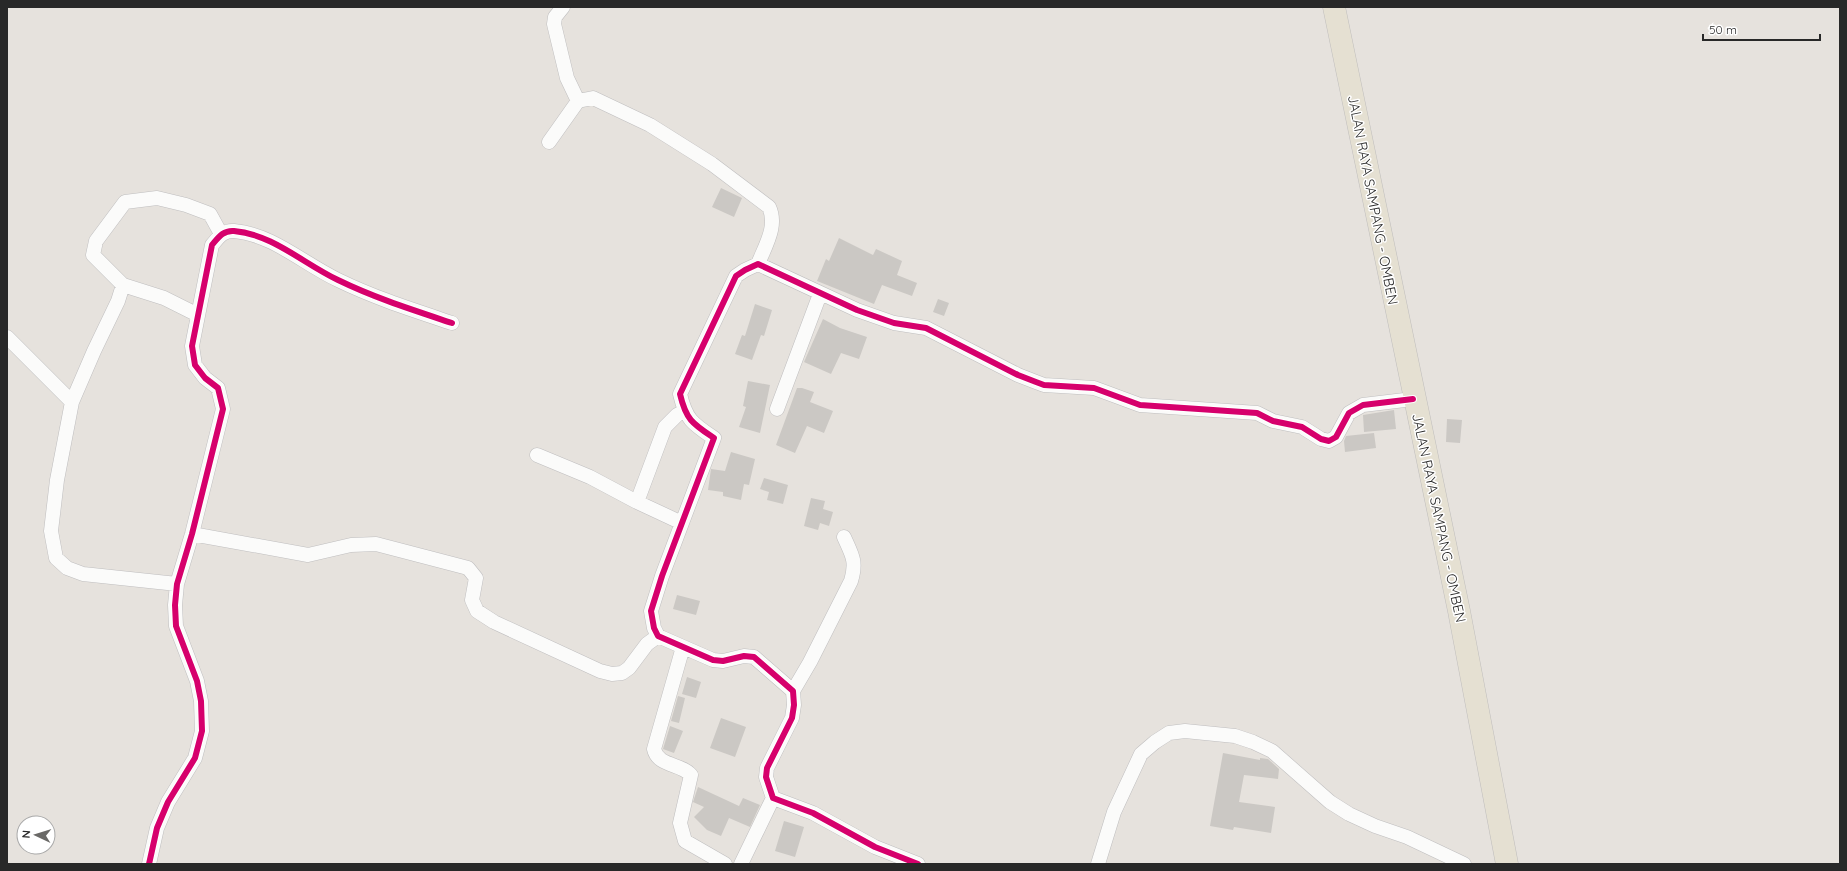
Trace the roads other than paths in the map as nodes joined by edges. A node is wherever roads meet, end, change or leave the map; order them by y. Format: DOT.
graph roads {
  1 [pos="563,7"];
  2 [pos="1334,7"];
  3 [pos="578,101"];
  4 [pos="549,142"];
  5 [pos="221,234"];
  6 [pos="758,264"];
  7 [pos="124,285"];
  8 [pos="820,294"];
  9 [pos="198,315"];
  10 [pos="452,322"];
  11 [pos="7,337"];
  12 [pos="1413,398"];
  13 [pos="72,402"];
  14 [pos="777,409"];
  15 [pos="684,411"];
  16 [pos="537,455"];
  17 [pos="637,502"];
  18 [pos="682,523"];
  19 [pos="192,534"];
  20 [pos="844,537"];
  21 [pos="177,584"];
  22 [pos="658,636"];
  23 [pos="683,647"];
  24 [pos="793,691"];
  25 [pos="773,798"];
  26 [pos="149,864"];
  27 [pos="725,864"];
  28 [pos="741,864"];
  29 [pos="918,864"];
  30 [pos="1098,864"];
  31 [pos="1464,864"];
  32 [pos="1507,864"];
  1 -- 3 [label="street"];
  2 -- 12 [label="main road, JALAN RAYA SAMPANG - OMBEN"];
  3 -- 4 [label="street"];
  3 -- 6 [label="street"];
  5 -- 7 [label="street"];
  5 -- 9 [label="street"];
  5 -- 10 [label="street"];
  6 -- 8 [label="street"];
  6 -- 15 [label="street"];
  7 -- 9 [label="street"];
  7 -- 13 [label="street"];
  8 -- 12 [label="street"];
  8 -- 14 [label="street"];
  9 -- 19 [label="street"];
  11 -- 13 [label="street"];
  12 -- 32 [label="main road, JALAN RAYA SAMPANG - OMBEN"];
  13 -- 21 [label="street"];
  15 -- 17 [label="street"];
  15 -- 18 [label="street"];
  16 -- 17 [label="street"];
  17 -- 18 [label="street"];
  18 -- 22 [label="street"];
  19 -- 21 [label="street"];
  19 -- 22 [label="street"];
  20 -- 24 [label="street"];
  21 -- 26 [label="street"];
  22 -- 23 [label="street"];
  23 -- 24 [label="street"];
  23 -- 27 [label="street"];
  24 -- 25 [label="street"];
  25 -- 28 [label="street"];
  25 -- 29 [label="street"];
  30 -- 31 [label="street"];
}
